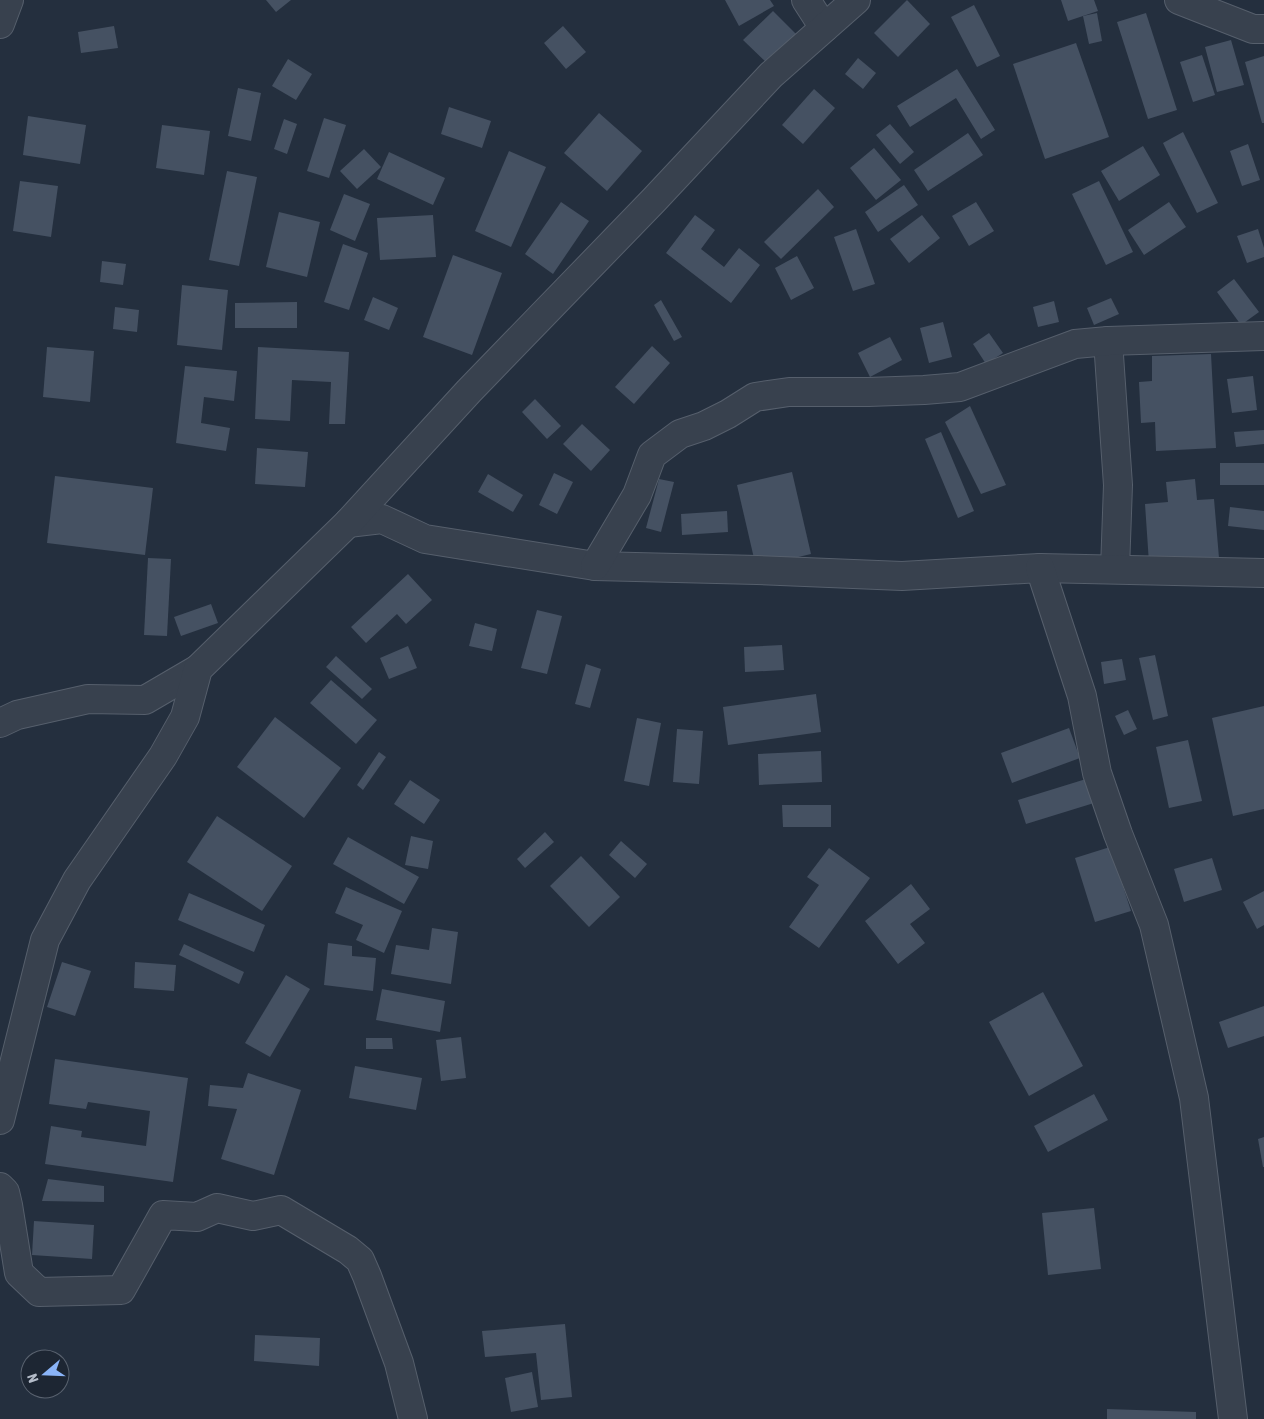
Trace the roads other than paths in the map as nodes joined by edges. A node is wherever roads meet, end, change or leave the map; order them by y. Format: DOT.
graph roads {
  1 [pos="9,0"];
  2 [pos="806,0"];
  3 [pos="856,0"];
  4 [pos="1179,0"];
  5 [pos="0,24"];
  6 [pos="824,28"];
  7 [pos="1264,29"];
  8 [pos="1264,336"];
  9 [pos="1108,341"];
  10 [pos="348,523"];
  11 [pos="594,566"];
  12 [pos="1040,568"];
  13 [pos="1115,569"];
  14 [pos="1264,573"];
  15 [pos="198,669"];
  16 [pos="0,722"];
  17 [pos="0,1120"];
  18 [pos="0,1187"];
  19 [pos="413,1419"];
  20 [pos="1233,1419"];
  1 -- 5 [label="street"];
  2 -- 6 [label="street"];
  3 -- 6 [label="street"];
  4 -- 7 [label="street"];
  6 -- 10 [label="street"];
  8 -- 9 [label="street"];
  9 -- 11 [label="street"];
  9 -- 13 [label="street"];
  10 -- 11 [label="street"];
  10 -- 15 [label="street"];
  11 -- 12 [label="street"];
  12 -- 13 [label="street"];
  12 -- 20 [label="street"];
  13 -- 14 [label="street"];
  15 -- 16 [label="street"];
  15 -- 17 [label="street"];
  18 -- 19 [label="street"];
}
